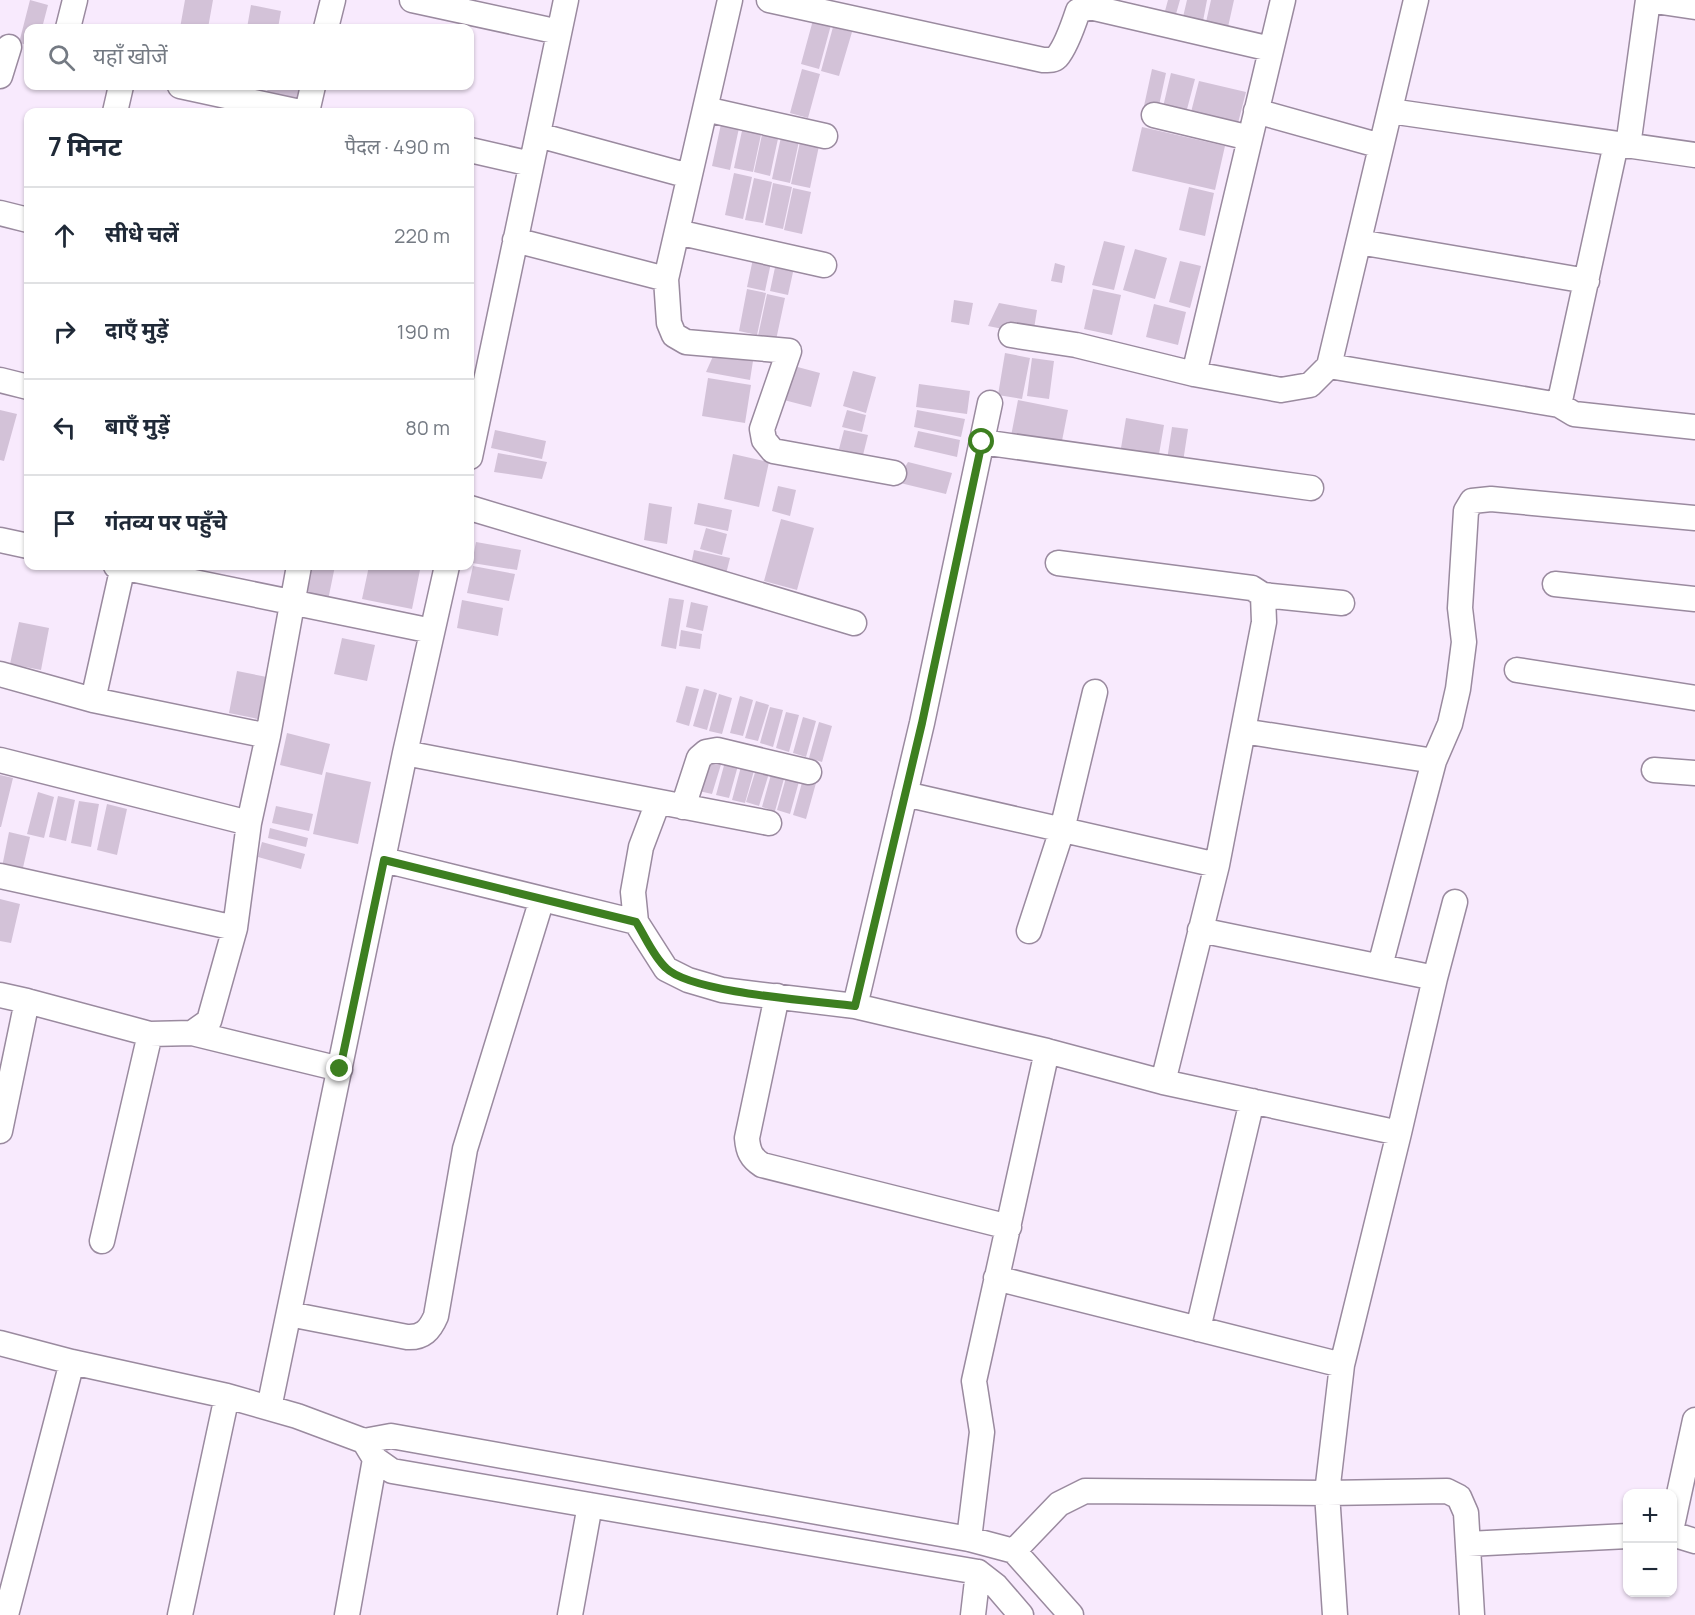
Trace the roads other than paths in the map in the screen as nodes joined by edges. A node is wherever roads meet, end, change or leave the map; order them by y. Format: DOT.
graph roads {
  1 [pos="75,0"];
  2 [pos="333,0"];
  3 [pos="412,0"];
  4 [pos="566,0"];
  5 [pos="730,0"];
  6 [pos="769,0"];
  7 [pos="1283,0"];
  8 [pos="1416,0"];
  9 [pos="1648,0"];
  10 [pos="1695,7"];
  11 [pos="69,24"];
  12 [pos="327,24"];
  13 [pos="559,32"];
  14 [pos="12,48"];
  15 [pos="1271,49"];
  16 [pos="0,76"];
  17 [pos="121,90"];
  18 [pos="194,90"];
  19 [pos="312,90"];
  20 [pos="116,108"];
  21 [pos="256,108"];
  22 [pos="308,108"];
  23 [pos="705,109"];
  24 [pos="1256,111"];
  25 [pos="1390,111"];
  26 [pos="1154,115"];
  27 [pos="538,135"];
  28 [pos="825,136"];
  29 [pos="1250,138"];
  30 [pos="1622,145"];
  31 [pos="1381,146"];
  32 [pos="474,151"];
  33 [pos="1695,155"];
  34 [pos="531,164"];
  35 [pos="689,176"];
  36 [pos="0,213"];
  37 [pos="24,219"];
  38 [pos="677,232"];
  39 [pos="515,240"];
  40 [pos="1359,242"];
  41 [pos="824,265"];
  42 [pos="666,279"];
  43 [pos="1587,281"];
  44 [pos="1011,335"];
  45 [pos="1329,366"];
  46 [pos="1194,374"];
  47 [pos="0,380"];
  48 [pos="24,386"];
  49 [pos="990,403"];
  50 [pos="1559,405"];
  51 [pos="1695,427"];
  52 [pos="474,438"];
  53 [pos="982,442"];
  54 [pos="894,473"];
  55 [pos="1311,488"];
  56 [pos="474,509"];
  57 [pos="1695,518"];
  58 [pos="0,540"];
  59 [pos="24,545"];
  60 [pos="1058,563"];
  61 [pos="120,570"];
  62 [pos="139,570"];
  63 [pos="298,570"];
  64 [pos="446,570"];
  65 [pos="1555,584"];
  66 [pos="1263,595"];
  67 [pos="1695,598"];
  68 [pos="291,603"];
  69 [pos="1342,603"];
  70 [pos="854,623"];
  71 [pos="432,631"];
  72 [pos="1517,670"];
  73 [pos="0,674"];
  74 [pos="1095,692"];
  75 [pos="1695,698"];
  76 [pos="93,700"];
  77 [pos="1243,731"];
  78 [pos="268,736"];
  79 [pos="405,753"];
  80 [pos="0,760"];
  81 [pos="1434,761"];
  82 [pos="1654,770"];
  83 [pos="809,772"];
  84 [pos="1695,773"];
  85 [pos="905,794"];
  86 [pos="658,802"];
  87 [pos="683,807"];
  88 [pos="249,823"];
  89 [pos="769,823"];
  90 [pos="1062,830"];
  91 [pos="384,860"];
  92 [pos="1217,865"];
  93 [pos="0,876"];
  94 [pos="542,898"];
  95 [pos="1455,902"];
  96 [pos="636,922"];
  97 [pos="235,928"];
  98 [pos="1200,930"];
  99 [pos="1029,931"];
  100 [pos="1380,966"];
  101 [pos="1435,978"];
  102 [pos="0,995"];
  103 [pos="777,996"];
  104 [pos="27,1001"];
  105 [pos="855,1006"];
  106 [pos="192,1033"];
  107 [pos="150,1034"];
  108 [pos="1047,1051"];
  109 [pos="340,1069"];
  110 [pos="1163,1082"];
  111 [pos="1252,1101"];
  112 [pos="0,1131"];
  113 [pos="1399,1133"];
  114 [pos="1008,1227"];
  115 [pos="102,1241"];
  116 [pos="996,1278"];
  117 [pos="289,1314"];
  118 [pos="1198,1329"];
  119 [pos="0,1344"];
  120 [pos="72,1362"];
  121 [pos="1342,1365"];
  122 [pos="227,1396"];
  123 [pos="269,1408"];
  124 [pos="1695,1420"];
  125 [pos="370,1450"];
  126 [pos="1327,1493"];
  127 [pos="1677,1503"];
  128 [pos="590,1505"];
  129 [pos="1623,1536"];
  130 [pos="1677,1536"];
  131 [pos="969,1539"];
  132 [pos="1695,1541"];
  133 [pos="1468,1544"];
  134 [pos="1014,1551"];
  135 [pos="978,1572"];
  136 [pos="6,1615"];
  137 [pos="180,1615"];
  138 [pos="347,1615"];
  139 [pos="570,1615"];
  140 [pos="973,1615"];
  141 [pos="1021,1615"];
  142 [pos="1071,1615"];
  143 [pos="1335,1615"];
  144 [pos="1472,1615"];
  1 -- 11 [label="street"];
  2 -- 12 [label="street"];
  3 -- 13 [label="street"];
  4 -- 13 [label="street"];
  5 -- 23 [label="street"];
  6 -- 15 [label="street"];
  7 -- 15 [label="street"];
  8 -- 25 [label="street"];
  9 -- 10 [label="street"];
  9 -- 30 [label="street"];
  13 -- 27 [label="street"];
  14 -- 16 [label="street"];
  15 -- 24 [label="street"];
  17 -- 20 [label="street"];
  18 -- 21 [label="street"];
  19 -- 22 [label="street"];
  23 -- 28 [label="street"];
  23 -- 35 [label="street"];
  24 -- 29 [label="street"];
  24 -- 31 [label="street"];
  25 -- 30 [label="street"];
  25 -- 31 [label="street"];
  26 -- 29 [label="street"];
  27 -- 34 [label="street"];
  27 -- 35 [label="street"];
  29 -- 46 [label="street"];
  30 -- 33 [label="street"];
  30 -- 43 [label="street"];
  31 -- 40 [label="street"];
  32 -- 34 [label="street"];
  34 -- 39 [label="street"];
  35 -- 38 [label="street"];
  36 -- 37 [label="street"];
  38 -- 41 [label="street"];
  38 -- 42 [label="street"];
  39 -- 42 [label="street"];
  39 -- 52 [label="street"];
  40 -- 43 [label="street"];
  40 -- 45 [label="street"];
  42 -- 54 [label="street"];
  43 -- 50 [label="street"];
  44 -- 46 [label="street"];
  45 -- 46 [label="street"];
  45 -- 50 [label="street"];
  47 -- 48 [label="street"];
  49 -- 53 [label="street"];
  50 -- 51 [label="street"];
  53 -- 55 [label="street"];
  53 -- 85 [label="street"];
  56 -- 70 [label="street"];
  57 -- 81 [label="street"];
  58 -- 59 [label="street"];
  60 -- 66 [label="street"];
  61 -- 76 [label="street"];
  62 -- 68 [label="street"];
  63 -- 68 [label="street"];
  64 -- 71 [label="street"];
  65 -- 67 [label="street"];
  66 -- 69 [label="street"];
  66 -- 77 [label="street"];
  68 -- 71 [label="street"];
  68 -- 78 [label="street"];
  71 -- 79 [label="street"];
  72 -- 75 [label="street"];
  73 -- 76 [label="street"];
  74 -- 90 [label="street"];
  76 -- 78 [label="street"];
  77 -- 81 [label="street"];
  77 -- 92 [label="street"];
  78 -- 88 [label="street"];
  79 -- 86 [label="street"];
  79 -- 91 [label="street"];
  80 -- 88 [label="street"];
  81 -- 100 [label="street"];
  82 -- 84 [label="street"];
  83 -- 87 [label="street"];
  85 -- 90 [label="street"];
  85 -- 105 [label="street"];
  86 -- 87 [label="street"];
  86 -- 96 [label="street"];
  87 -- 89 [label="street"];
  88 -- 97 [label="street"];
  90 -- 92 [label="street"];
  90 -- 99 [label="street"];
  91 -- 94 [label="street"];
  91 -- 109 [label="street"];
  92 -- 98 [label="street"];
  93 -- 97 [label="street"];
  94 -- 96 [label="street"];
  94 -- 117 [label="street"];
  95 -- 101 [label="street"];
  96 -- 103 [label="street"];
  97 -- 106 [label="street"];
  98 -- 100 [label="street"];
  98 -- 110 [label="street"];
  100 -- 101 [label="street"];
  101 -- 113 [label="street"];
  102 -- 104 [label="street"];
  103 -- 105 [label="street"];
  103 -- 114 [label="street"];
  104 -- 107 [label="street"];
  104 -- 112 [label="street"];
  105 -- 108 [label="street"];
  106 -- 107 [label="street"];
  106 -- 109 [label="street"];
  107 -- 115 [label="street"];
  108 -- 110 [label="street"];
  108 -- 114 [label="street"];
  109 -- 117 [label="street"];
  110 -- 111 [label="street"];
  111 -- 113 [label="street"];
  111 -- 118 [label="street"];
  113 -- 121 [label="street"];
  114 -- 116 [label="street"];
  116 -- 118 [label="street"];
  116 -- 131 [label="street"];
  117 -- 123 [label="street"];
  118 -- 121 [label="street"];
  119 -- 120 [label="street"];
  120 -- 122 [label="street"];
  120 -- 136 [label="street"];
  121 -- 126 [label="street"];
  122 -- 123 [label="street"];
  122 -- 137 [label="street"];
  123 -- 125 [label="street"];
  124 -- 127 [label="street"];
  125 -- 128 [label="street"];
  125 -- 131 [label="street"];
  125 -- 138 [label="street"];
  126 -- 133 [label="street"];
  126 -- 134 [label="street"];
  126 -- 143 [label="street"];
  128 -- 135 [label="street"];
  128 -- 139 [label="street"];
  129 -- 133 [label="street"];
  130 -- 132 [label="street"];
  131 -- 134 [label="street"];
  133 -- 144 [label="street"];
  134 -- 142 [label="street"];
  135 -- 140 [label="street"];
  135 -- 141 [label="street"];
}
